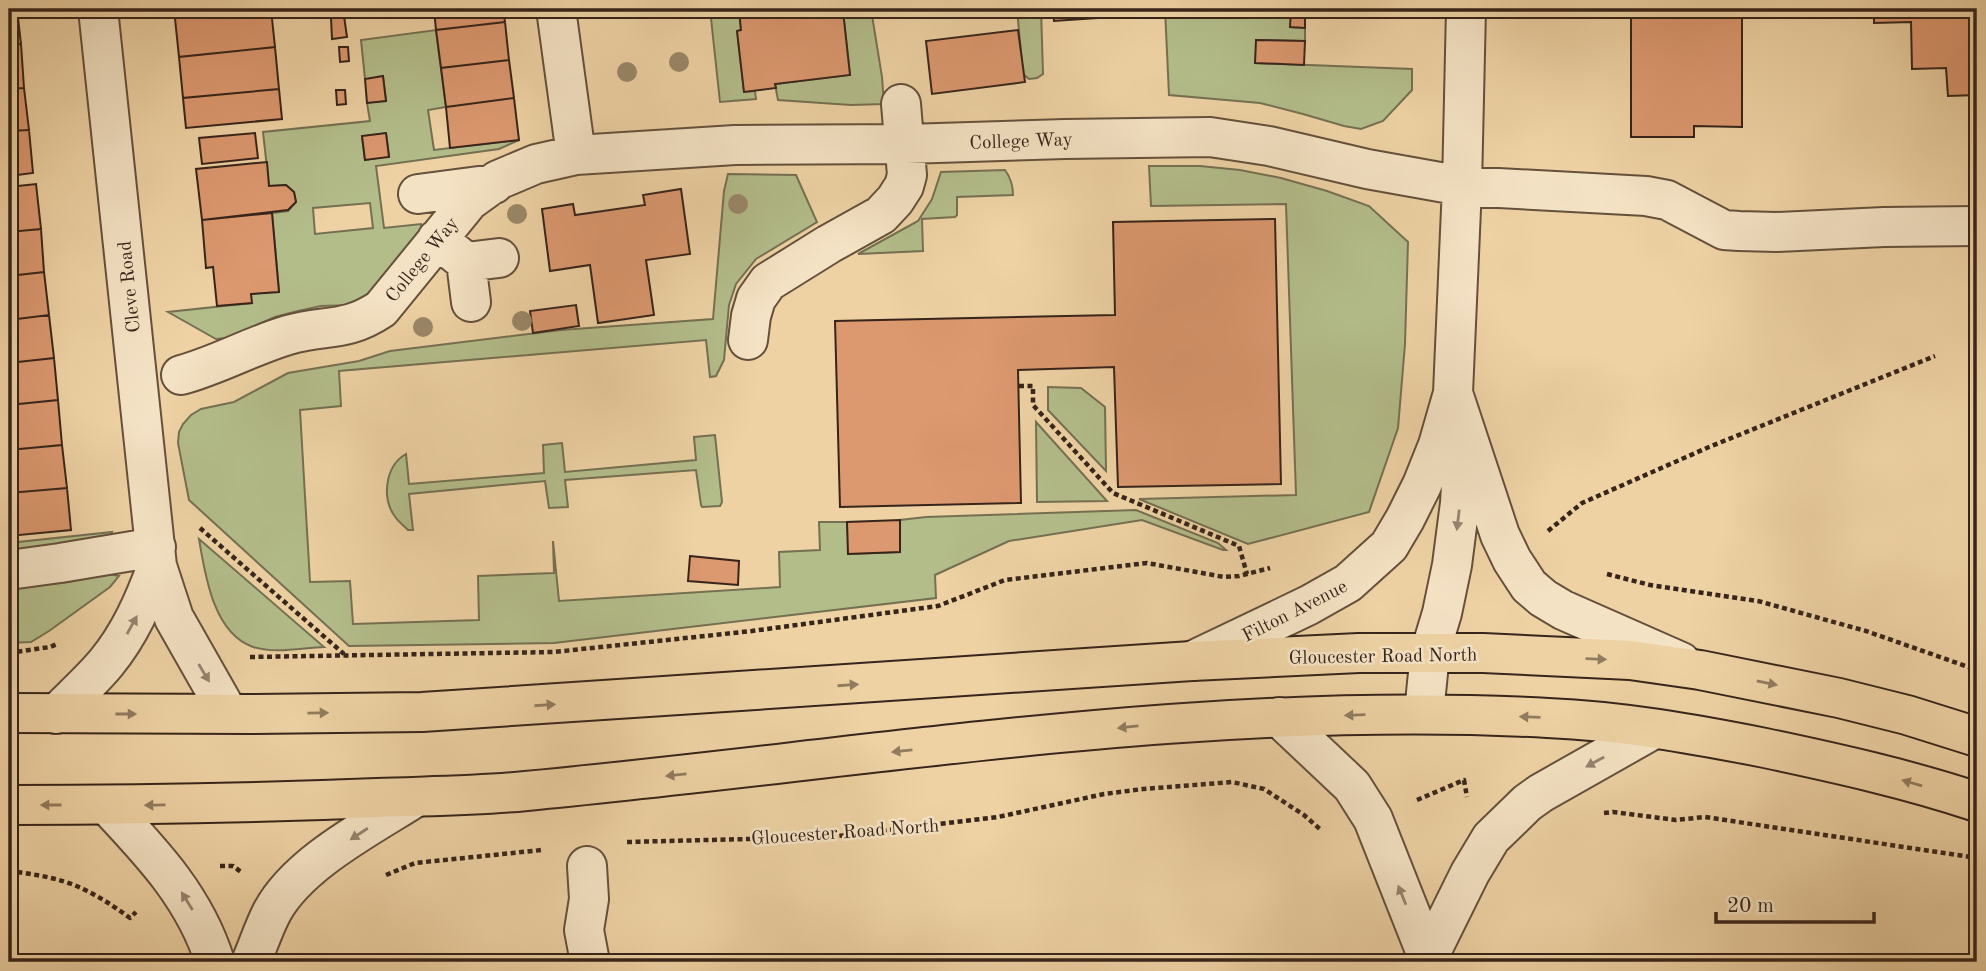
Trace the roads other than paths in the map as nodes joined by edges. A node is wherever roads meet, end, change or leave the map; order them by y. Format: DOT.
graph roads {
  1 [pos="99,9"];
  2 [pos="556,9"];
  3 [pos="1466,9"];
  4 [pos="901,104"];
  5 [pos="906,144"];
  6 [pos="576,155"];
  7 [pos="494,184"];
  8 [pos="1462,186"];
  9 [pos="418,194"];
  10 [pos="1977,226"];
  11 [pos="467,253"];
  12 [pos="471,302"];
  13 [pos="748,340"];
  14 [pos="181,375"];
  15 [pos="1459,410"];
  16 [pos="156,556"];
  17 [pos="9,570"];
  18 [pos="1430,653"];
  19 [pos="1192,661"];
  20 [pos="1700,670"];
  21 [pos="9,713"];
  22 [pos="228,713"];
  23 [pos="1424,713"];
  24 [pos="56,714"];
  25 [pos="1279,717"];
  26 [pos="1654,729"];
  27 [pos="1977,737"];
  28 [pos="416,797"];
  29 [pos="1977,802"];
  30 [pos="9,805"];
  31 [pos="108,806"];
  32 [pos="587,866"];
  33 [pos="1428,960"];
  34 [pos="215,962"];
  35 [pos="251,962"];
  36 [pos="590,962"];
  1 -- 16 [label="street, Cleve Road"];
  2 -- 6 [label="street"];
  3 -- 8 [label="street, Filton Avenue"];
  4 -- 5 [label="street"];
  5 -- 6 [label="street, College Way"];
  5 -- 8 [label="street, College Way"];
  5 -- 13 [label="street"];
  6 -- 7 [label="street, College Way"];
  7 -- 9 [label="street"];
  7 -- 11 [label="street, College Way"];
  8 -- 10 [label="street, College Way"];
  8 -- 15 [label="street, Filton Avenue"];
  11 -- 12 [label="street"];
  11 -- 14 [label="street, College Way"];
  15 -- 18 [label="street, Filton Avenue, one-way"];
  15 -- 19 [label="street, Filton Avenue"];
  15 -- 20 [label="street, Filton Avenue"];
  16 -- 17 [label="street"];
  16 -- 22 [label="street, Cleve Road, one-way"];
  24 -- 16 [label="street, Cleve Road, one-way"];
  18 -- 19 [label="main road, Gloucester Road North"];
  18 -- 20 [label="main road, Gloucester Road North, one-way"];
  18 -- 23 [label="street, Filton Avenue"];
  22 -- 19 [label="main road, Gloucester Road North, one-way"];
  20 -- 27 [label="main road, Gloucester Road North, one-way"];
  21 -- 24 [label="main road, Gloucester Road North"];
  24 -- 22 [label="main road, Gloucester Road North, one-way"];
  23 -- 25 [label="main road, one-way"];
  26 -- 23 [label="main road, one-way"];
  25 -- 28 [label="main road, one-way"];
  33 -- 25 [label="street, one-way"];
  29 -- 26 [label="main road, one-way"];
  26 -- 33 [label="street, one-way"];
  28 -- 31 [label="main road, one-way"];
  28 -- 35 [label="street, one-way"];
  31 -- 30 [label="main road, one-way"];
  34 -- 31 [label="street, one-way"];
  32 -- 36 [label="street"];
}
